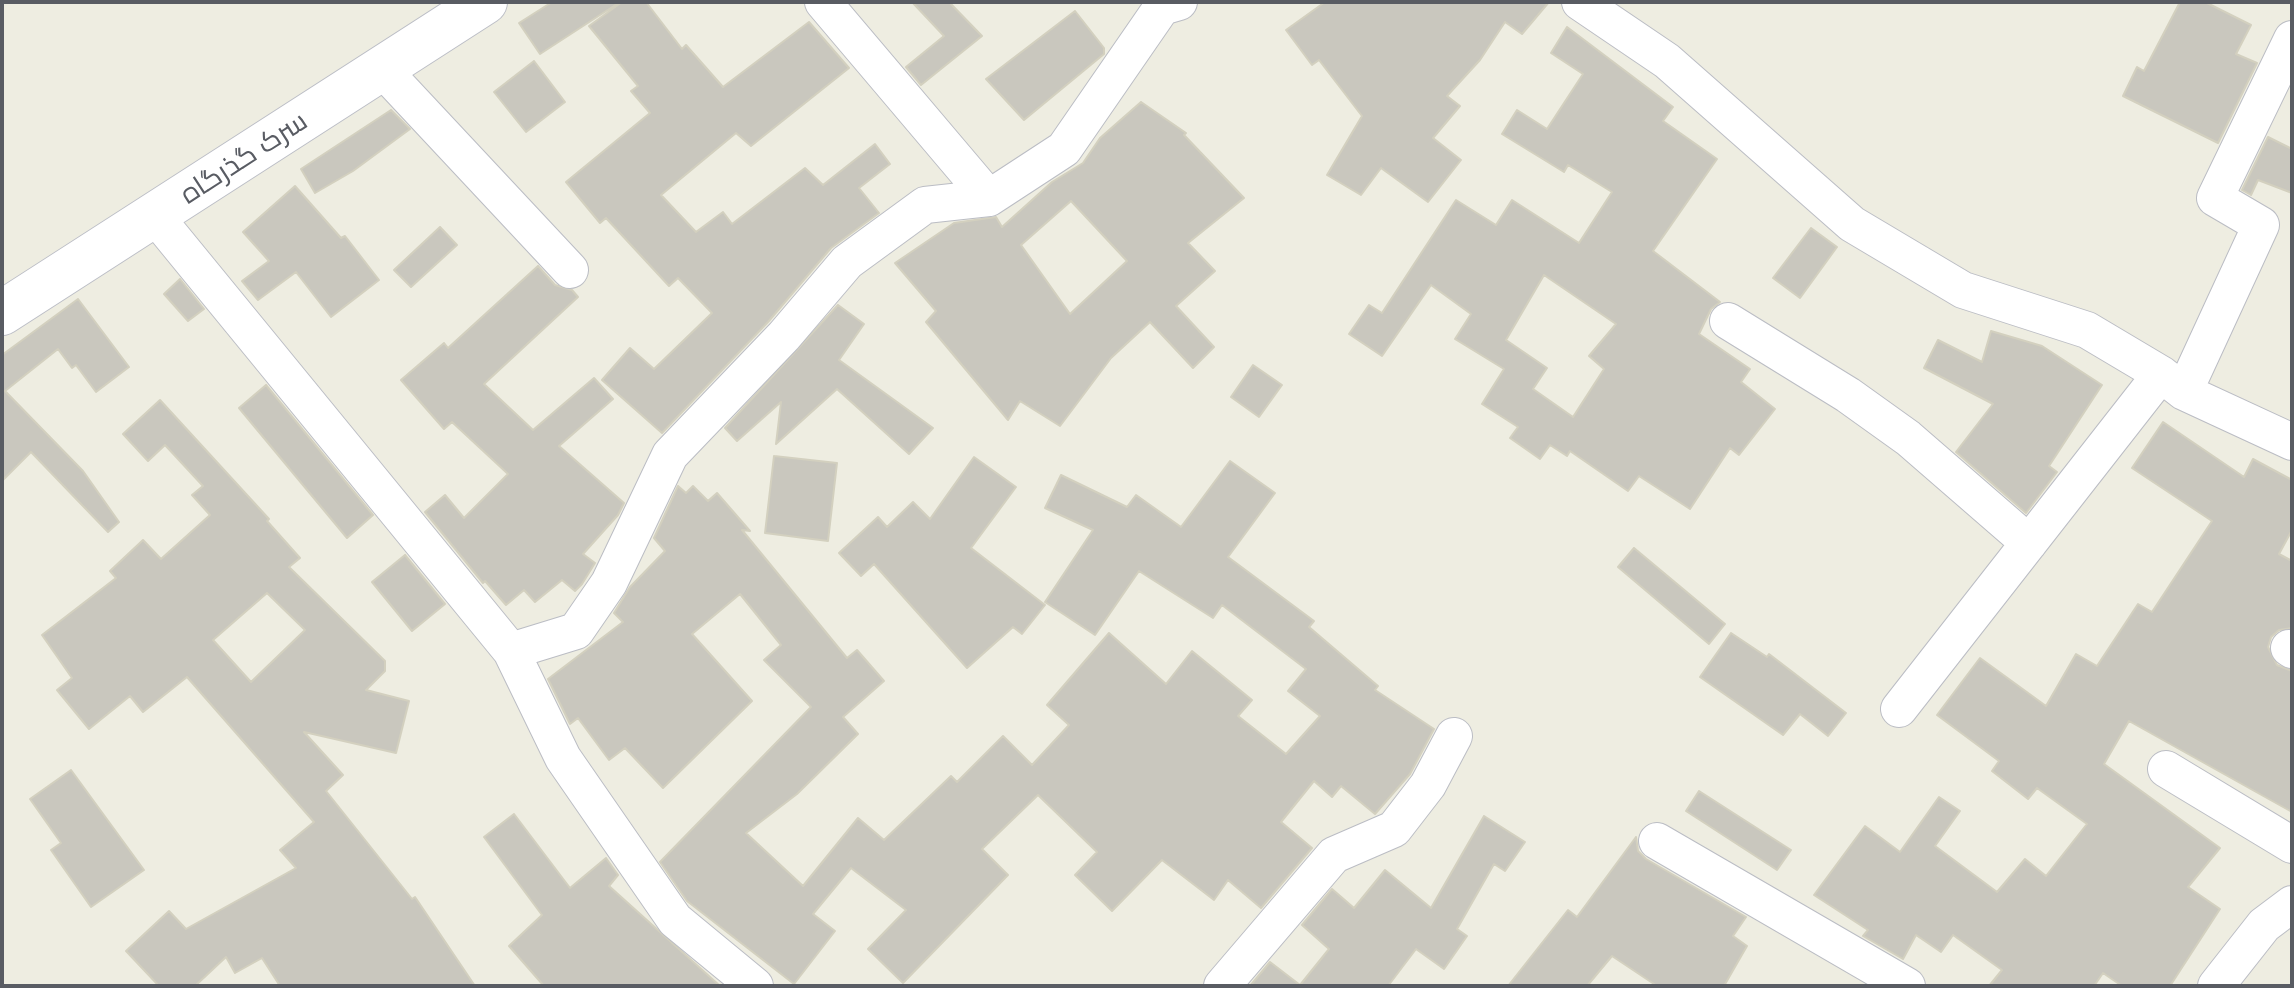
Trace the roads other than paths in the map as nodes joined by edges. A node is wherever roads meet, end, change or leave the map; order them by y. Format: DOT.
graph roads {
  1 [pos="485,2"];
  2 [pos="823,2"];
  3 [pos="1179,2"];
  4 [pos="1580,2"];
  5 [pos="2292,39"];
  6 [pos="382,69"];
  7 [pos="989,198"];
  8 [pos="155,216"];
  9 [pos="570,270"];
  10 [pos="2,313"];
  11 [pos="1728,321"];
  12 [pos="2172,383"];
  13 [pos="2292,442"];
  14 [pos="2029,543"];
  15 [pos="511,651"];
  16 [pos="1899,709"];
  17 [pos="1454,736"];
  18 [pos="2166,769"];
  19 [pos="1657,841"];
  20 [pos="2292,845"];
  21 [pos="2292,904"];
  22 [pos="755,986"];
  23 [pos="1222,986"];
  24 [pos="1907,986"];
  25 [pos="2216,986"];
  1 -- 6 [label="street, سرک گذرگاه"];
  2 -- 7 [label="street"];
  3 -- 7 [label="street"];
  4 -- 12 [label="street"];
  5 -- 12 [label="street"];
  6 -- 8 [label="street, سرک گذرگاه"];
  6 -- 9 [label="street"];
  7 -- 15 [label="street"];
  8 -- 10 [label="street, سرک گذرگاه"];
  8 -- 15 [label="street"];
  11 -- 14 [label="street"];
  12 -- 13 [label="street"];
  12 -- 14 [label="street"];
  14 -- 16 [label="street"];
  15 -- 22 [label="street"];
  17 -- 23 [label="street"];
  18 -- 20 [label="street"];
  19 -- 24 [label="street"];
  21 -- 25 [label="street"];
}
